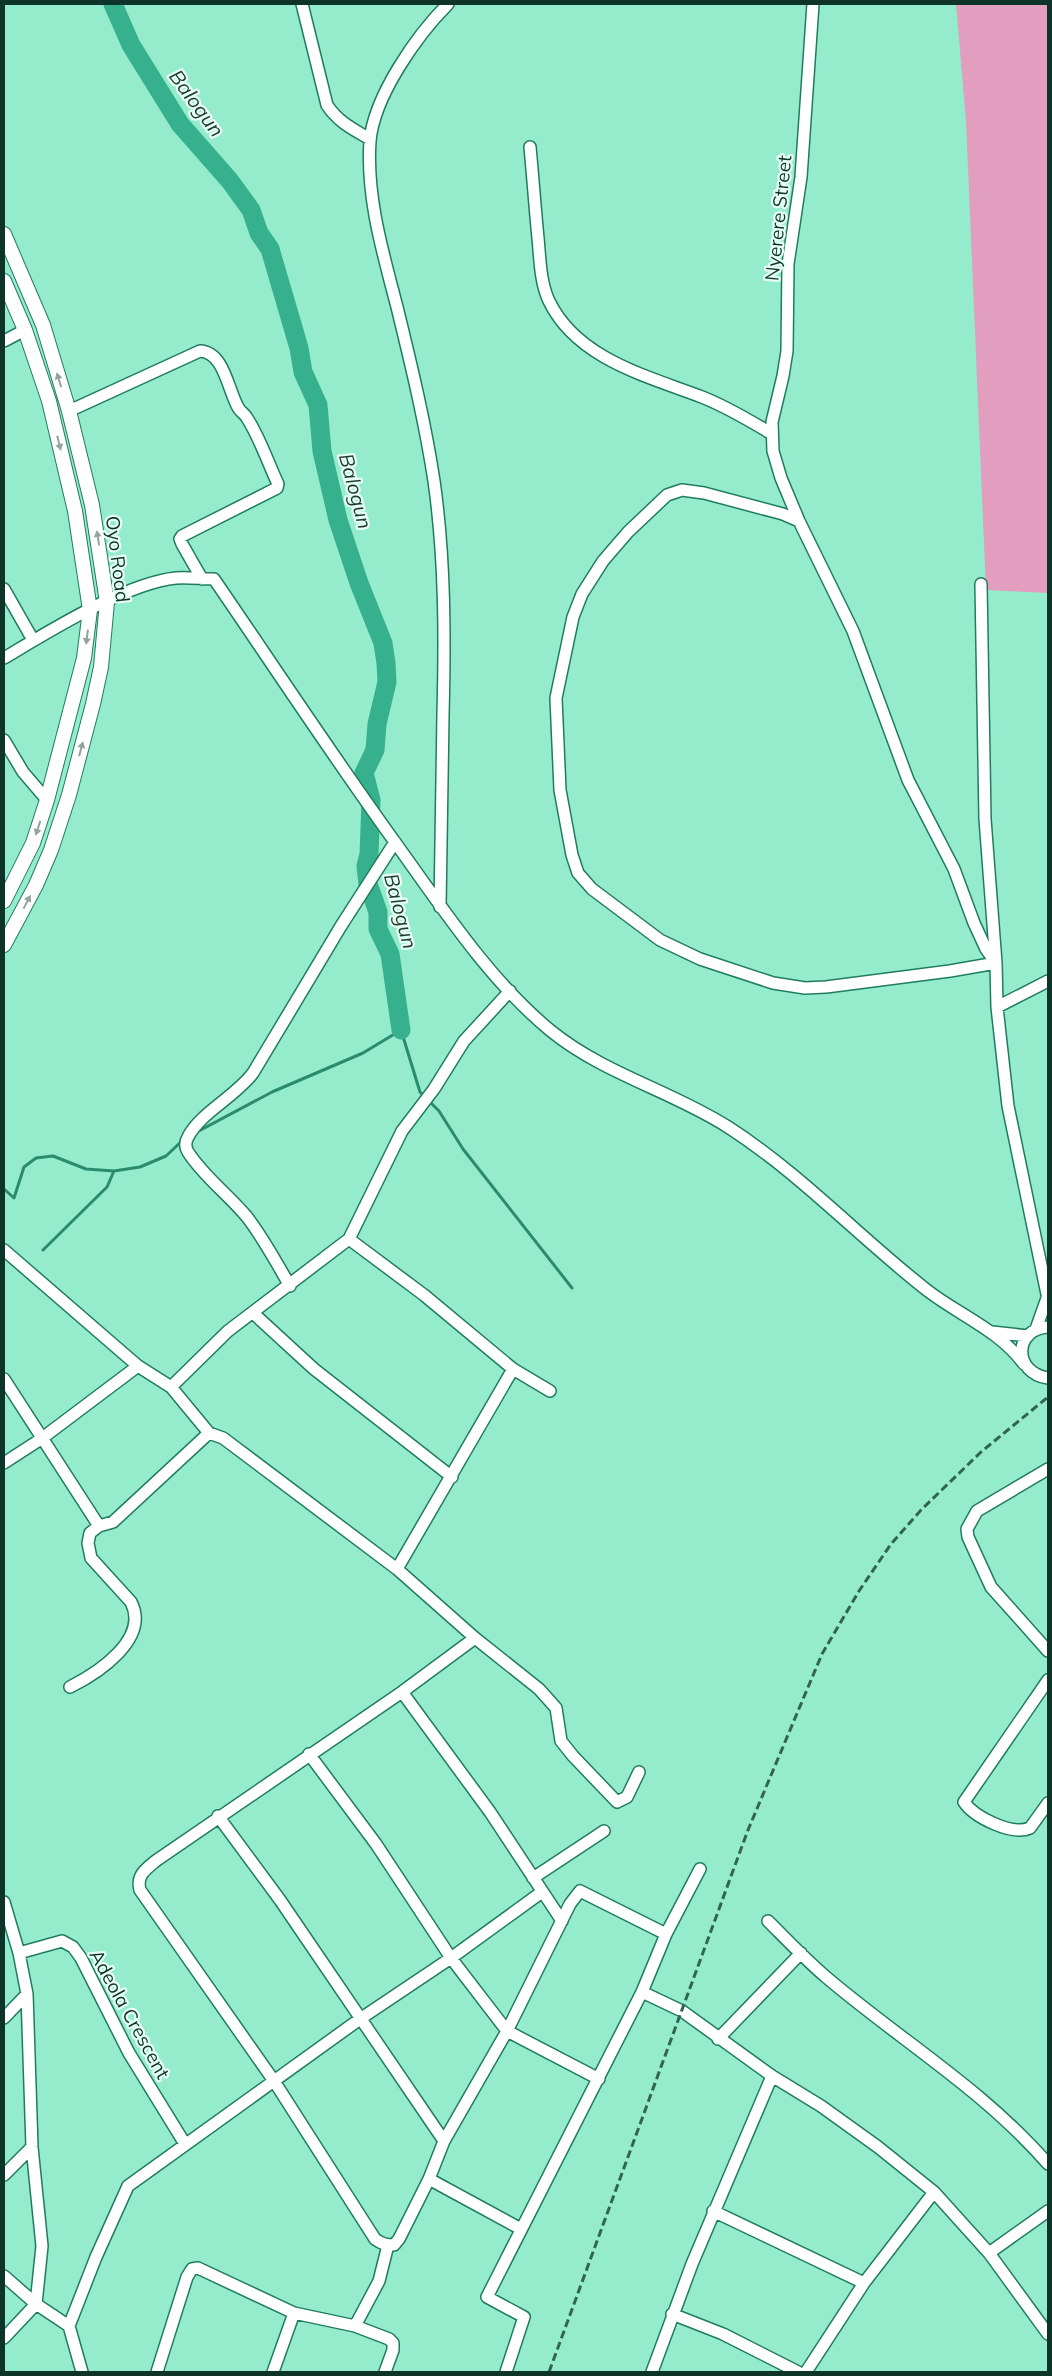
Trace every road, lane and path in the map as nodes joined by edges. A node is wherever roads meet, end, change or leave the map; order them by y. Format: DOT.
graph roads {
  1 [pos="302,4"];
  2 [pos="448,4"];
  3 [pos="813,4"];
  4 [pos="370,139"];
  5 [pos="530,147"];
  6 [pos="4,234"];
  7 [pos="4,281"];
  8 [pos="25,330"];
  9 [pos="4,341"];
  10 [pos="69,411"];
  11 [pos="772,434"];
  12 [pos="799,521"];
  13 [pos="202,579"];
  14 [pos="981,584"];
  15 [pos="4,589"];
  16 [pos="107,602"];
  17 [pos="90,610"];
  18 [pos="33,640"];
  19 [pos="4,658"];
  20 [pos="4,740"];
  21 [pos="47,800"];
  22 [pos="395,842"];
  23 [pos="5,895"];
  24 [pos="440,907"];
  25 [pos="4,945"];
  26 [pos="996,963"];
  27 [pos="1048,981"];
  28 [pos="510,991"];
  29 [pos="997,1007"];
  30 [pos="349,1239"];
  31 [pos="4,1250"];
  32 [pos="290,1286"];
  33 [pos="1048,1299"];
  34 [pos="253,1313"];
  35 [pos="1048,1327"];
  36 [pos="992,1332"];
  37 [pos="1032,1332"];
  38 [pos="1024,1364"];
  39 [pos="138,1366"];
  40 [pos="514,1369"];
  41 [pos="1048,1378"];
  42 [pos="4,1379"];
  43 [pos="171,1387"];
  44 [pos="550,1391"];
  45 [pos="209,1433"];
  46 [pos="41,1439"];
  47 [pos="4,1463"];
  48 [pos="1048,1469"];
  49 [pos="452,1477"];
  50 [pos="99,1526"];
  51 [pos="398,1570"];
  52 [pos="475,1638"];
  53 [pos="1048,1651"];
  54 [pos="1048,1680"];
  55 [pos="70,1687"];
  56 [pos="402,1692"];
  57 [pos="309,1754"];
  58 [pos="639,1772"];
  59 [pos="1048,1803"];
  60 [pos="218,1816"];
  61 [pos="604,1830"];
  62 [pos="700,1869"];
  63 [pos="533,1878"];
  64 [pos="542,1892"];
  65 [pos="4,1902"];
  66 [pos="562,1920"];
  67 [pos="768,1921"];
  68 [pos="666,1934"];
  69 [pos="20,1952"];
  70 [pos="801,1953"];
  71 [pos="451,1958"];
  72 [pos="642,1992"];
  73 [pos="27,1994"];
  74 [pos="4,2018"];
  75 [pos="360,2019"];
  76 [pos="507,2030"];
  77 [pos="718,2039"];
  78 [pos="772,2076"];
  79 [pos="599,2079"];
  80 [pos="274,2081"];
  81 [pos="444,2142"];
  82 [pos="185,2144"];
  83 [pos="32,2147"];
  84 [pos="1048,2164"];
  85 [pos="4,2175"];
  86 [pos="429,2179"];
  87 [pos="934,2192"];
  88 [pos="713,2211"];
  89 [pos="1048,2212"];
  90 [pos="521,2229"];
  91 [pos="388,2245"];
  92 [pos="989,2253"];
  93 [pos="4,2276"];
  94 [pos="864,2284"];
  95 [pos="36,2304"];
  96 [pos="294,2313"];
  97 [pos="672,2314"];
  98 [pos="69,2326"];
  99 [pos="355,2326"];
  100 [pos="1048,2334"];
  101 [pos="4,2338"];
  102 [pos="82,2372"];
  103 [pos="157,2372"];
  104 [pos="273,2372"];
  105 [pos="385,2372"];
  106 [pos="506,2372"];
  107 [pos="652,2372"];
  108 [pos="798,2372"];
  109 [pos="806,2372"];
  1 -- 4 [label="street"];
  2 -- 4 [label="street"];
  3 -- 11 [label="street, Nyerere Street"];
  4 -- 24 [label="street"];
  5 -- 11 [label="street"];
  10 -- 6 [label="main road, Oyo Road, one-way"];
  7 -- 8 [label="main road, Oyo Road"];
  8 -- 9 [label="street"];
  8 -- 17 [label="main road, Oyo Road, one-way"];
  10 -- 13 [label="street"];
  16 -- 10 [label="main road, Oyo Road, one-way"];
  11 -- 12 [label="street, Nyerere Street"];
  12 -- 26 [label="street, Nyerere Street"];
  12 -- 26 [label="street"];
  13 -- 16 [label="street"];
  13 -- 22 [label="street"];
  14 -- 26 [label="street"];
  15 -- 18 [label="street"];
  16 -- 17 [label="street"];
  25 -- 16 [label="main road, Oyo Road, one-way"];
  17 -- 18 [label="street"];
  17 -- 21 [label="main road, Oyo Road, one-way"];
  18 -- 19 [label="street"];
  20 -- 21 [label="street"];
  21 -- 23 [label="main road, Oyo Road, one-way"];
  22 -- 24 [label="street"];
  22 -- 32 [label="street"];
  24 -- 28 [label="street"];
  26 -- 29 [label="street"];
  27 -- 29 [label="street"];
  28 -- 30 [label="street"];
  28 -- 36 [label="street"];
  29 -- 33 [label="street"];
  30 -- 32 [label="street"];
  30 -- 40 [label="street"];
  31 -- 39 [label="street"];
  32 -- 34 [label="street"];
  33 -- 37 [label="street"];
  34 -- 43 [label="street"];
  34 -- 49 [label="street"];
  35 -- 37 [label="street"];
  36 -- 37 [label="street"];
  36 -- 38 [label="street"];
  37 -- 38 [label="street"];
  38 -- 41 [label="street"];
  39 -- 43 [label="street"];
  39 -- 46 [label="street"];
  40 -- 44 [label="street"];
  40 -- 49 [label="street"];
  42 -- 46 [label="street"];
  43 -- 45 [label="street"];
  45 -- 50 [label="street"];
  45 -- 51 [label="street"];
  46 -- 47 [label="street"];
  46 -- 50 [label="street"];
  48 -- 53 [label="street"];
  49 -- 51 [label="street"];
  50 -- 55 [label="street"];
  51 -- 52 [label="street"];
  52 -- 56 [label="street"];
  52 -- 58 [label="street"];
  54 -- 59 [label="street"];
  56 -- 57 [label="street"];
  56 -- 63 [label="street"];
  57 -- 60 [label="street"];
  57 -- 71 [label="street"];
  60 -- 75 [label="street"];
  60 -- 80 [label="street"];
  61 -- 63 [label="street"];
  62 -- 68 [label="street"];
  63 -- 64 [label="street"];
  64 -- 66 [label="street"];
  64 -- 71 [label="street"];
  65 -- 69 [label="street"];
  66 -- 68 [label="street"];
  66 -- 76 [label="street"];
  67 -- 70 [label="street"];
  68 -- 72 [label="street"];
  69 -- 73 [label="street"];
  69 -- 82 [label="street, Adeola Crescent"];
  70 -- 77 [label="street"];
  70 -- 84 [label="street"];
  71 -- 75 [label="street"];
  71 -- 76 [label="street"];
  72 -- 77 [label="street"];
  72 -- 79 [label="street"];
  73 -- 74 [label="street"];
  73 -- 83 [label="street"];
  75 -- 80 [label="street"];
  75 -- 81 [label="street"];
  76 -- 79 [label="street"];
  76 -- 81 [label="street"];
  77 -- 78 [label="street"];
  78 -- 87 [label="street"];
  78 -- 88 [label="street"];
  79 -- 90 [label="street"];
  80 -- 82 [label="street"];
  80 -- 91 [label="street"];
  81 -- 86 [label="street"];
  82 -- 98 [label="street"];
  83 -- 85 [label="street"];
  83 -- 95 [label="street"];
  86 -- 90 [label="street"];
  86 -- 91 [label="street"];
  87 -- 92 [label="street"];
  87 -- 94 [label="street"];
  88 -- 94 [label="street"];
  88 -- 97 [label="street"];
  89 -- 92 [label="street"];
  90 -- 106 [label="street"];
  91 -- 99 [label="street"];
  92 -- 100 [label="street"];
  93 -- 95 [label="street"];
  94 -- 109 [label="street"];
  95 -- 98 [label="street"];
  95 -- 101 [label="street"];
  96 -- 99 [label="street"];
  96 -- 103 [label="street"];
  96 -- 104 [label="street"];
  97 -- 107 [label="street"];
  97 -- 108 [label="street"];
  98 -- 102 [label="street"];
  99 -- 105 [label="street"];
}
